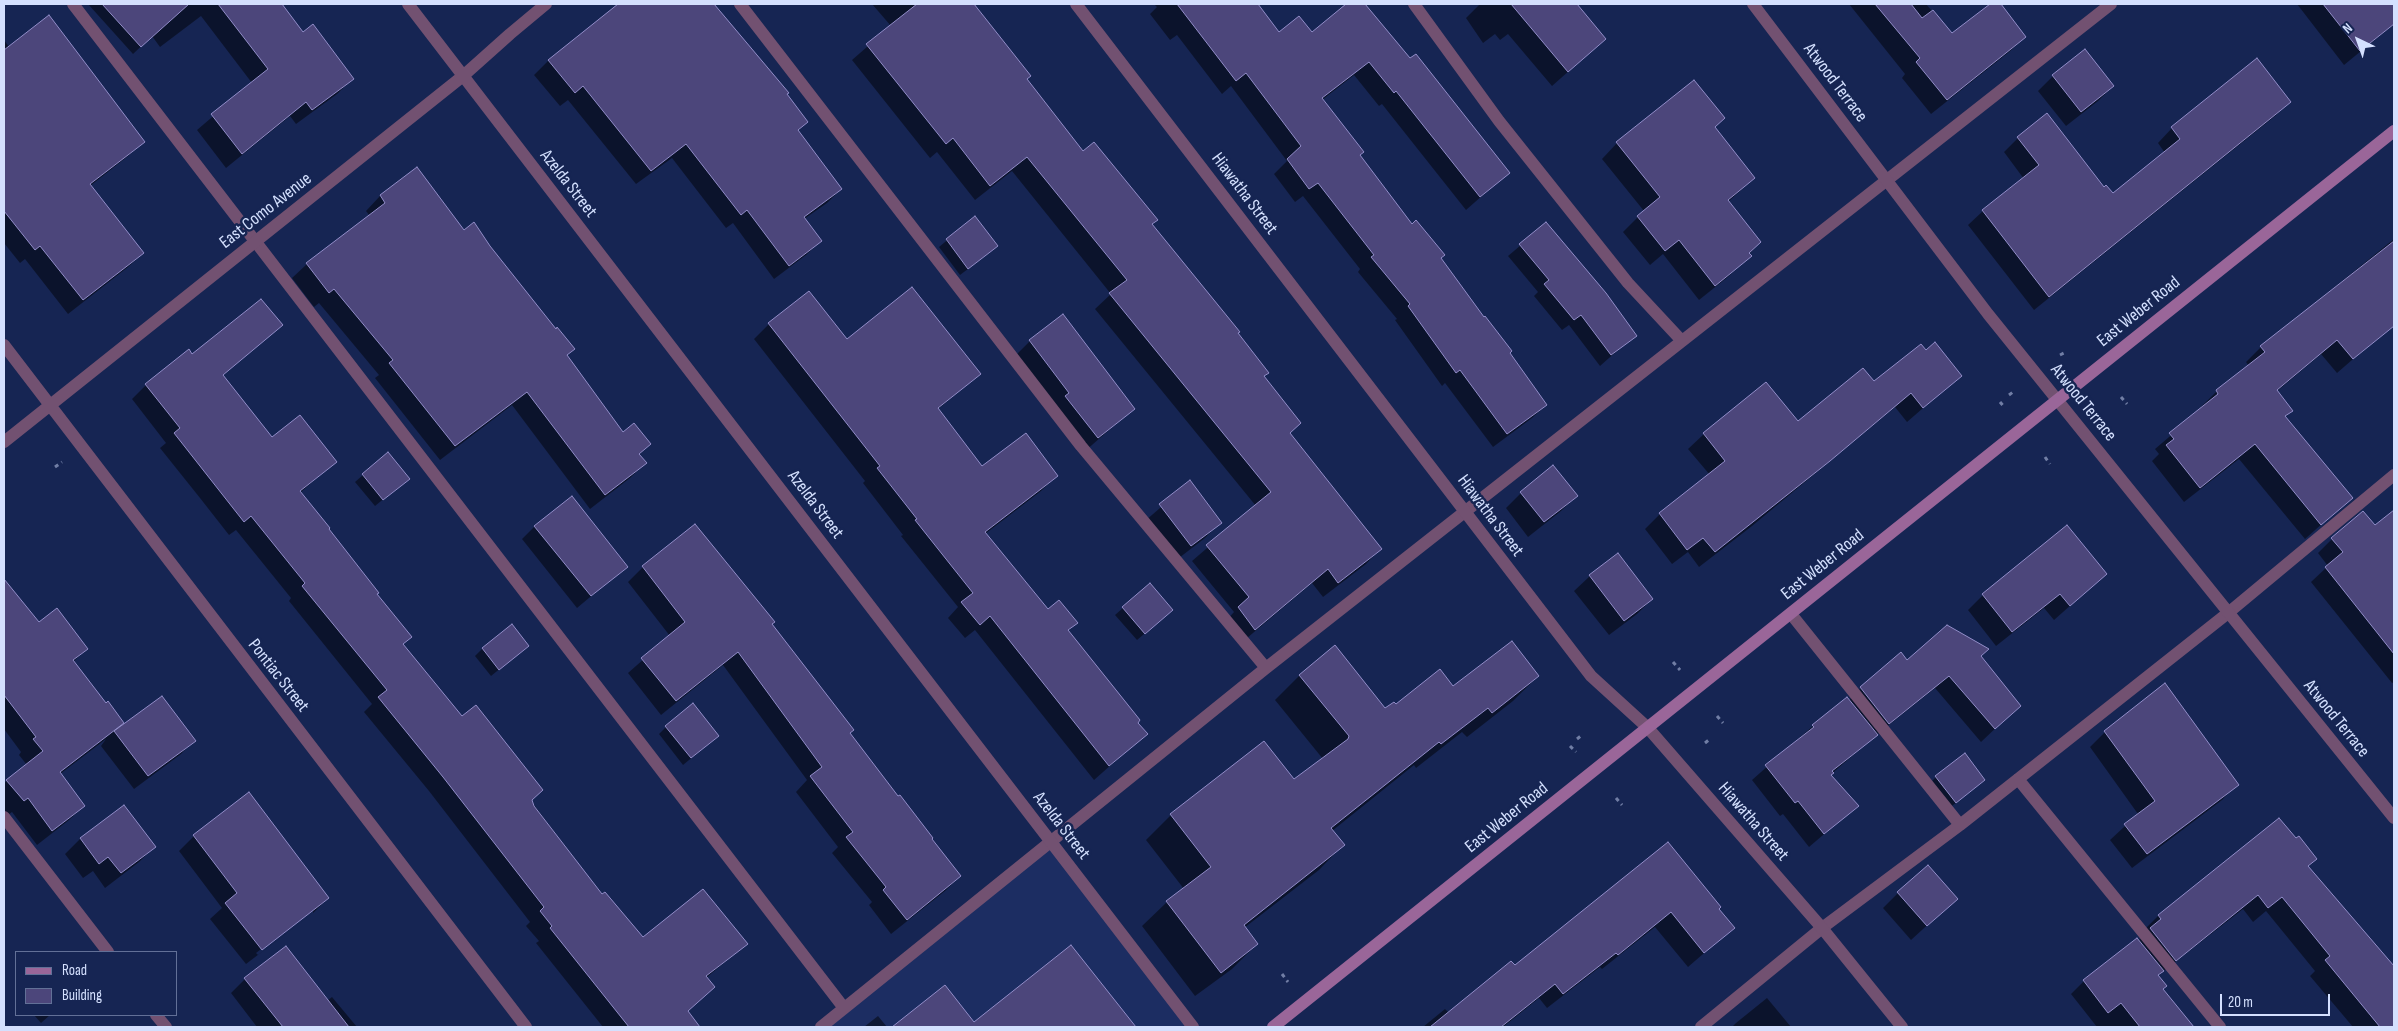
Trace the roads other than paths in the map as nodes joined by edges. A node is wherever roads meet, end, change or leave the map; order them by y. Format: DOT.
graph roads {
  1 [pos="73,4"];
  2 [pos="408,4"];
  3 [pos="546,4"];
  4 [pos="740,4"];
  5 [pos="1076,4"];
  6 [pos="1414,4"];
  7 [pos="1753,4"];
  8 [pos="2108,5"];
  9 [pos="463,76"];
  10 [pos="2394,131"];
  11 [pos="1887,181"];
  12 [pos="255,241"];
  13 [pos="1682,341"];
  14 [pos="4,345"];
  15 [pos="2058,400"];
  16 [pos="49,405"];
  17 [pos="4,442"];
  18 [pos="2394,475"];
  19 [pos="1464,511"];
  20 [pos="2228,613"];
  21 [pos="1791,614"];
  22 [pos="1266,668"];
  23 [pos="1648,728"];
  24 [pos="2018,779"];
  25 [pos="4,817"];
  26 [pos="2394,818"];
  27 [pos="1960,825"];
  28 [pos="1051,842"];
  29 [pos="1822,928"];
  30 [pos="107,951"];
  31 [pos="844,1008"];
  32 [pos="157,1016"];
  33 [pos="166,1027"];
  34 [pos="526,1027"];
  35 [pos="820,1027"];
  36 [pos="1194,1027"];
  37 [pos="1273,1027"];
  38 [pos="1700,1027"];
  39 [pos="1902,1027"];
  40 [pos="2220,1027"];
  1 -- 12 [label="street"];
  2 -- 9 [label="street, Azelda Street"];
  3 -- 9 [label="street, East Como Avenue"];
  4 -- 22 [label="street"];
  5 -- 19 [label="street, Hiawatha Street"];
  6 -- 13 [label="street"];
  7 -- 11 [label="street, Atwood Terrace"];
  8 -- 11 [label="street"];
  9 -- 12 [label="street, East Como Avenue"];
  9 -- 28 [label="street, Azelda Street"];
  10 -- 15 [label="street, East Weber Road"];
  11 -- 13 [label="street"];
  11 -- 15 [label="street, Atwood Terrace"];
  12 -- 16 [label="street, East Como Avenue"];
  12 -- 31 [label="street"];
  13 -- 19 [label="street"];
  14 -- 16 [label="street, Pontiac Street"];
  15 -- 20 [label="street, Atwood Terrace"];
  15 -- 21 [label="street, East Weber Road"];
  16 -- 17 [label="street, East Como Avenue"];
  16 -- 34 [label="street, Pontiac Street"];
  18 -- 20 [label="street"];
  19 -- 22 [label="street"];
  19 -- 23 [label="street, Hiawatha Street"];
  20 -- 24 [label="street"];
  20 -- 26 [label="street, Atwood Terrace"];
  21 -- 23 [label="street, East Weber Road"];
  21 -- 27 [label="street"];
  22 -- 28 [label="street"];
  23 -- 29 [label="street, Hiawatha Street"];
  23 -- 37 [label="street, East Weber Road"];
  24 -- 27 [label="street"];
  24 -- 40 [label="street"];
  25 -- 30 [label="street"];
  27 -- 29 [label="street"];
  28 -- 31 [label="street"];
  28 -- 36 [label="street, Azelda Street"];
  29 -- 38 [label="street"];
  29 -- 39 [label="street, Hiawatha Street"];
  31 -- 35 [label="street"];
  32 -- 33 [label="street"];
}
